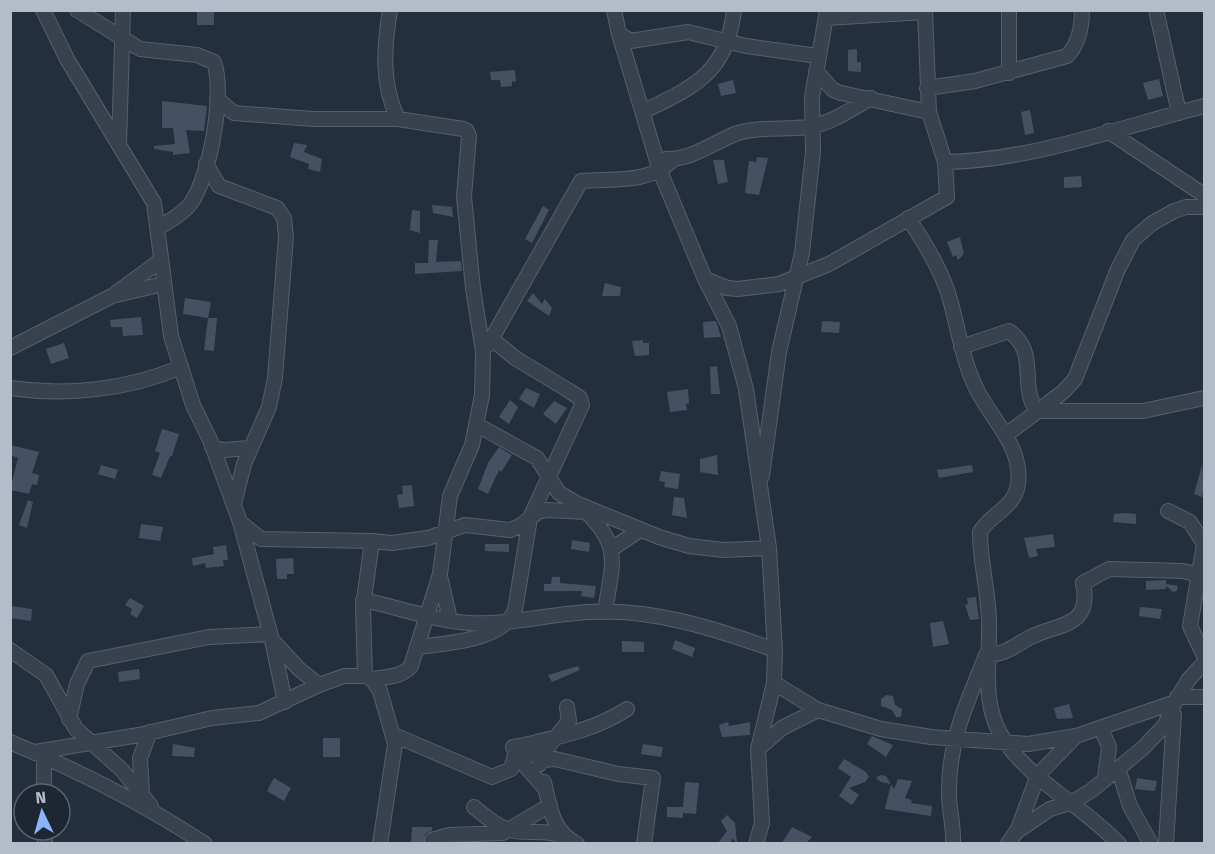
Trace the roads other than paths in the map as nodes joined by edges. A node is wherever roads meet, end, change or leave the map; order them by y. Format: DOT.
graph roads {
  1 [pos="43,10"];
  2 [pos="77,10"];
  3 [pos="123,10"];
  4 [pos="390,10"];
  5 [pos="615,10"];
  6 [pos="734,10"];
  7 [pos="1009,10"];
  8 [pos="1082,10"];
  9 [pos="1156,10"];
  10 [pos="925,11"];
  11 [pos="826,14"];
  12 [pos="619,34"];
  13 [pos="122,39"];
  14 [pos="726,42"];
  15 [pos="140,49"];
  16 [pos="818,56"];
  17 [pos="122,61"];
  18 [pos="816,70"];
  19 [pos="1009,73"];
  20 [pos="927,88"];
  21 [pos="871,98"];
  22 [pos="217,99"];
  23 [pos="1204,106"];
  24 [pos="644,111"];
  25 [pos="928,112"];
  26 [pos="234,113"];
  27 [pos="1179,113"];
  28 [pos="398,119"];
  29 [pos="811,127"];
  30 [pos="215,129"];
  31 [pos="1108,131"];
  32 [pos="119,146"];
  33 [pos="656,157"];
  34 [pos="674,159"];
  35 [pos="945,162"];
  36 [pos="206,164"];
  37 [pos="660,171"];
  38 [pos="219,186"];
  39 [pos="199,191"];
  40 [pos="1204,195"];
  41 [pos="1204,207"];
  42 [pos="908,218"];
  43 [pos="158,228"];
  44 [pos="160,261"];
  45 [pos="797,276"];
  46 [pos="705,279"];
  47 [pos="163,284"];
  48 [pos="112,296"];
  49 [pos="492,339"];
  50 [pos="961,347"];
  51 [pos="10,348"];
  52 [pos="483,352"];
  53 [pos="181,367"];
  54 [pos="10,388"];
  55 [pos="1204,398"];
  56 [pos="1036,411"];
  57 [pos="477,425"];
  58 [pos="1006,435"];
  59 [pos="212,447"];
  60 [pos="250,448"];
  61 [pos="549,474"];
  62 [pos="760,490"];
  63 [pos="234,507"];
  64 [pos="582,508"];
  65 [pos="1168,511"];
  66 [pos="530,518"];
  67 [pos="240,522"];
  68 [pos="640,530"];
  69 [pos="445,532"];
  70 [pos="372,541"];
  71 [pos="613,548"];
  72 [pos="769,548"];
  73 [pos="1202,566"];
  74 [pos="440,574"];
  75 [pos="363,600"];
  76 [pos="605,612"];
  77 [pos="427,615"];
  78 [pos="450,620"];
  79 [pos="510,622"];
  80 [pos="271,637"];
  81 [pos="418,647"];
  82 [pos="10,650"];
  83 [pos="776,650"];
  84 [pos="987,655"];
  85 [pos="1204,656"];
  86 [pos="1204,663"];
  87 [pos="369,677"];
  88 [pos="774,683"];
  89 [pos="319,685"];
  90 [pos="1204,697"];
  91 [pos="1176,699"];
  92 [pos="285,702"];
  93 [pos="567,707"];
  94 [pos="627,709"];
  95 [pos="818,710"];
  96 [pos="69,719"];
  97 [pos="1101,728"];
  98 [pos="150,732"];
  99 [pos="394,735"];
  100 [pos="1076,736"];
  101 [pos="131,737"];
  102 [pos="557,738"];
  103 [pos="954,738"];
  104 [pos="10,742"];
  105 [pos="92,744"];
  106 [pos="1006,744"];
  107 [pos="758,749"];
  108 [pos="518,751"];
  109 [pos="40,754"];
  110 [pos="140,758"];
  111 [pos="542,760"];
  112 [pos="1118,768"];
  113 [pos="1038,775"];
  114 [pos="1105,778"];
  115 [pos="43,782"];
  116 [pos="546,790"];
  117 [pos="142,793"];
  118 [pos="1073,802"];
  119 [pos="550,805"];
  120 [pos="474,807"];
  121 [pos="153,809"];
  122 [pos="507,829"];
  123 [pos="1012,838"];
  124 [pos="432,840"];
  125 [pos="565,840"];
  126 [pos="205,843"];
  127 [pos="380,843"];
  128 [pos="577,843"];
  129 [pos="644,843"];
  130 [pos="756,843"];
  131 [pos="953,843"];
  132 [pos="1119,843"];
  133 [pos="1151,843"];
  134 [pos="1166,843"];
  1 -- 32 [label="street"];
  2 -- 13 [label="street"];
  3 -- 13 [label="street"];
  4 -- 28 [label="street"];
  5 -- 12 [label="street"];
  6 -- 14 [label="street"];
  7 -- 19 [label="street"];
  8 -- 19 [label="street"];
  9 -- 27 [label="street"];
  10 -- 11 [label="street"];
  10 -- 20 [label="street"];
  11 -- 16 [label="street"];
  12 -- 14 [label="street"];
  12 -- 24 [label="street"];
  13 -- 15 [label="street"];
  13 -- 17 [label="street"];
  14 -- 16 [label="street"];
  14 -- 24 [label="street"];
  15 -- 17 [label="street"];
  15 -- 22 [label="street"];
  16 -- 18 [label="street"];
  17 -- 32 [label="street"];
  18 -- 21 [label="street"];
  18 -- 29 [label="street"];
  19 -- 20 [label="street"];
  20 -- 25 [label="street"];
  21 -- 25 [label="street"];
  21 -- 29 [label="street"];
  22 -- 26 [label="street"];
  22 -- 30 [label="street"];
  23 -- 27 [label="street"];
  24 -- 33 [label="street"];
  25 -- 35 [label="street"];
  26 -- 28 [label="street"];
  26 -- 30 [label="street"];
  27 -- 31 [label="street"];
  28 -- 52 [label="street"];
  29 -- 34 [label="street"];
  29 -- 45 [label="street"];
  30 -- 36 [label="street"];
  31 -- 35 [label="street"];
  31 -- 40 [label="street"];
  32 -- 43 [label="street"];
  33 -- 34 [label="street"];
  33 -- 37 [label="street"];
  34 -- 37 [label="street"];
  35 -- 42 [label="street"];
  36 -- 38 [label="street"];
  36 -- 39 [label="street"];
  37 -- 46 [label="street"];
  37 -- 49 [label="street"];
  38 -- 39 [label="street"];
  38 -- 60 [label="street"];
  39 -- 43 [label="street"];
  41 -- 56 [label="street"];
  42 -- 45 [label="street"];
  42 -- 50 [label="street"];
  43 -- 44 [label="street"];
  44 -- 47 [label="street"];
  44 -- 48 [label="street"];
  45 -- 46 [label="street"];
  45 -- 62 [label="street"];
  46 -- 62 [label="street"];
  47 -- 48 [label="street"];
  47 -- 53 [label="street"];
  48 -- 51 [label="street"];
  49 -- 52 [label="street"];
  49 -- 61 [label="street"];
  50 -- 56 [label="street"];
  50 -- 58 [label="street"];
  52 -- 57 [label="street"];
  53 -- 54 [label="street"];
  53 -- 59 [label="street"];
  55 -- 56 [label="street"];
  56 -- 58 [label="street"];
  57 -- 61 [label="street"];
  57 -- 69 [label="street"];
  58 -- 84 [label="street"];
  59 -- 60 [label="street"];
  59 -- 63 [label="street"];
  60 -- 63 [label="street"];
  61 -- 64 [label="street"];
  61 -- 66 [label="street"];
  62 -- 72 [label="street"];
  63 -- 67 [label="street"];
  64 -- 66 [label="street"];
  64 -- 68 [label="street"];
  64 -- 71 [label="street"];
  65 -- 73 [label="street"];
  66 -- 69 [label="street"];
  66 -- 79 [label="street"];
  67 -- 70 [label="street"];
  67 -- 80 [label="street"];
  68 -- 71 [label="street"];
  68 -- 72 [label="street"];
  69 -- 70 [label="street"];
  69 -- 74 [label="street"];
  70 -- 75 [label="street"];
  71 -- 76 [label="street"];
  72 -- 83 [label="street"];
  73 -- 84 [label="street"];
  73 -- 85 [label="street"];
  74 -- 77 [label="street"];
  74 -- 78 [label="street"];
  75 -- 77 [label="street"];
  75 -- 87 [label="street"];
  76 -- 79 [label="street"];
  76 -- 83 [label="street"];
  77 -- 78 [label="street"];
  77 -- 81 [label="street"];
  78 -- 79 [label="street"];
  79 -- 81 [label="street"];
  80 -- 89 [label="street"];
  80 -- 92 [label="street"];
  80 -- 96 [label="street"];
  81 -- 87 [label="street"];
  82 -- 96 [label="street"];
  83 -- 88 [label="street"];
  84 -- 103 [label="street"];
  84 -- 106 [label="street"];
  86 -- 91 [label="street"];
  87 -- 89 [label="street"];
  87 -- 99 [label="street"];
  88 -- 95 [label="street"];
  88 -- 107 [label="street"];
  89 -- 92 [label="street"];
  90 -- 91 [label="street"];
  91 -- 97 [label="street"];
  91 -- 112 [label="street"];
  91 -- 134 [label="street"];
  92 -- 98 [label="street"];
  93 -- 102 [label="street"];
  94 -- 102 [label="street"];
  95 -- 103 [label="street"];
  95 -- 107 [label="street"];
  96 -- 105 [label="street"];
  97 -- 100 [label="street"];
  97 -- 114 [label="street"];
  98 -- 101 [label="street"];
  98 -- 110 [label="street"];
  99 -- 108 [label="street"];
  99 -- 127 [label="street"];
  100 -- 106 [label="street"];
  100 -- 113 [label="street"];
  101 -- 105 [label="street"];
  101 -- 110 [label="street"];
  102 -- 108 [label="street"];
  102 -- 111 [label="street"];
  103 -- 106 [label="street"];
  103 -- 131 [label="street"];
  104 -- 109 [label="street"];
  105 -- 109 [label="street"];
  105 -- 117 [label="street"];
  106 -- 113 [label="street"];
  107 -- 130 [label="street"];
  108 -- 111 [label="street"];
  108 -- 116 [label="street"];
  109 -- 115 [label="street"];
  109 -- 121 [label="street"];
  110 -- 117 [label="street"];
  111 -- 116 [label="street"];
  111 -- 129 [label="street"];
  112 -- 114 [label="street"];
  112 -- 133 [label="street"];
  113 -- 118 [label="street"];
  113 -- 123 [label="street"];
  114 -- 118 [label="street"];
  116 -- 119 [label="street"];
  117 -- 121 [label="street"];
  118 -- 123 [label="street"];
  118 -- 132 [label="street"];
  119 -- 122 [label="street"];
  119 -- 125 [label="street"];
  120 -- 122 [label="street"];
  121 -- 126 [label="street"];
  122 -- 124 [label="street"];
  122 -- 125 [label="street"];
  125 -- 128 [label="street"];
}
